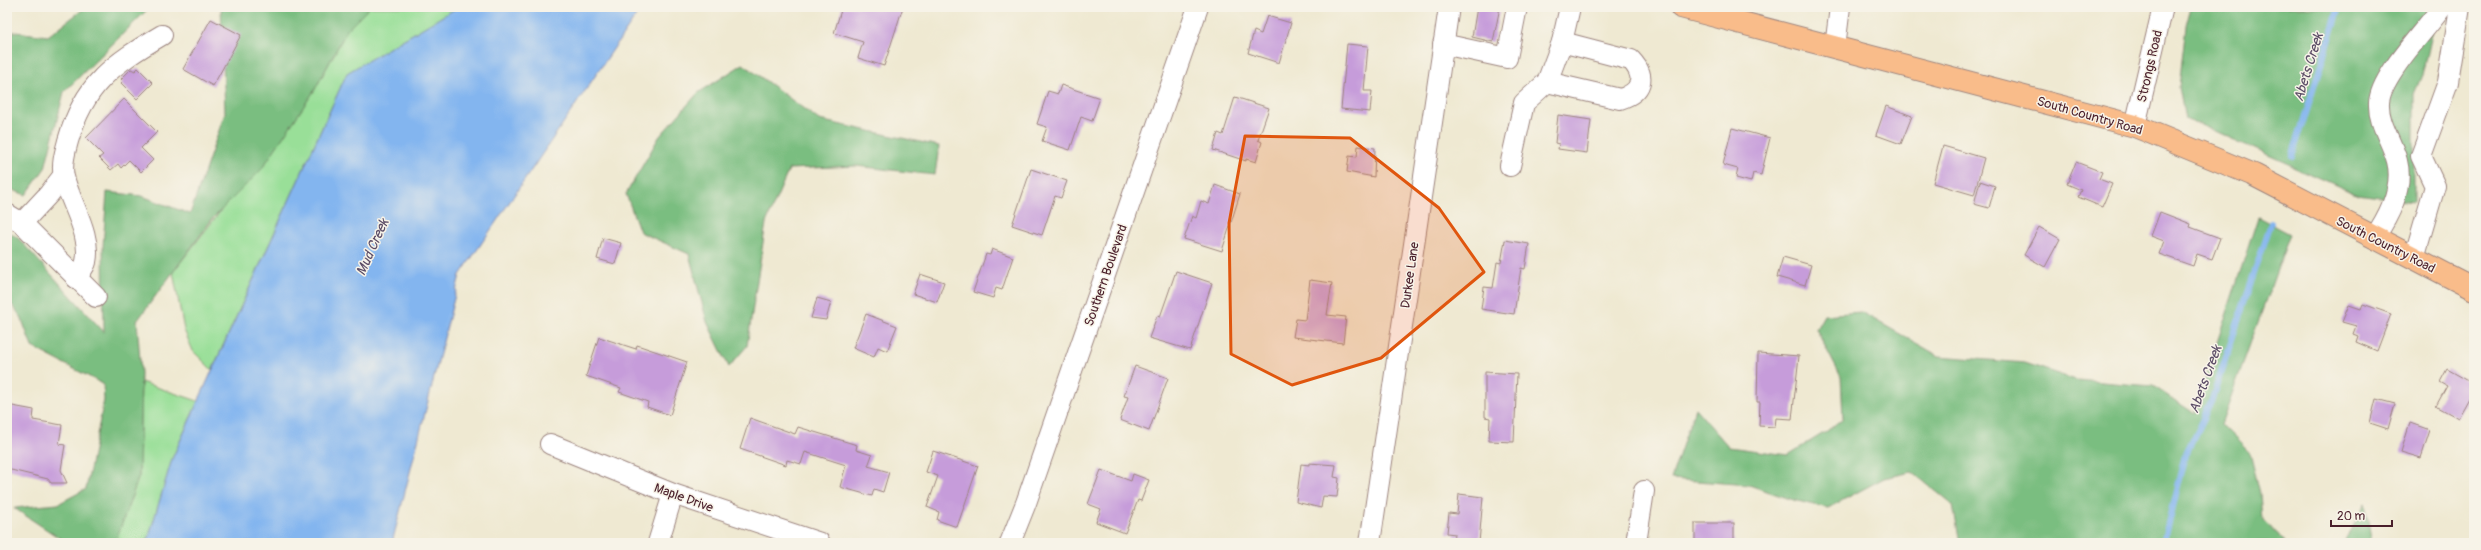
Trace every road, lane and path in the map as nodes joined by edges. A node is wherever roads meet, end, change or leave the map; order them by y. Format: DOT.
graph roads {
  1 [pos="1198,7"];
  2 [pos="1449,7"];
  3 [pos="1517,7"];
  4 [pos="1570,7"];
  5 [pos="1681,7"];
  6 [pos="1840,7"];
  7 [pos="2163,7"];
  8 [pos="2442,7"];
  9 [pos="2460,7"];
  10 [pos="1737,14"];
  11 [pos="162,35"];
  12 [pos="1562,42"];
  13 [pos="1443,44"];
  14 [pos="1835,46"];
  15 [pos="1547,82"];
  16 [pos="2135,126"];
  17 [pos="1510,166"];
  18 [pos="63,176"];
  19 [pos="14,219"];
  20 [pos="2374,238"];
  21 [pos="2414,258"];
  22 [pos="76,278"];
  23 [pos="2474,290"];
  24 [pos="96,297"];
  25 [pos="550,444"];
  26 [pos="1644,491"];
  27 [pos="673,494"];
  28 [pos="658,543"];
  29 [pos="820,543"];
  30 [pos="1010,543"];
  31 [pos="1370,543"];
  32 [pos="1636,543"];
  1 -- 30 [label="street, Southern Boulevard"];
  2 -- 13 [label="street, Durkee Lane"];
  3 -- 13 [label="street"];
  4 -- 12 [label="street"];
  5 -- 10 [label="main road, South Country Road"];
  6 -- 14 [label="street"];
  7 -- 16 [label="street, Strongs Road"];
  8 -- 20 [label="street"];
  9 -- 21 [label="street"];
  10 -- 14 [label="main road, South Country Road"];
  11 -- 18 [label="street"];
  12 -- 15 [label="street"];
  12 -- 15 [label="street"];
  13 -- 31 [label="street, Durkee Lane"];
  14 -- 16 [label="main road, South Country Road"];
  15 -- 17 [label="street"];
  16 -- 20 [label="main road, South Country Road"];
  18 -- 19 [label="street"];
  18 -- 22 [label="street"];
  19 -- 22 [label="street"];
  20 -- 21 [label="main road, South Country Road"];
  21 -- 23 [label="main road, South Country Road"];
  22 -- 24 [label="street"];
  25 -- 27 [label="street, Maple Drive"];
  26 -- 32 [label="street"];
  27 -- 28 [label="street"];
  27 -- 29 [label="street, Maple Drive"];
}
